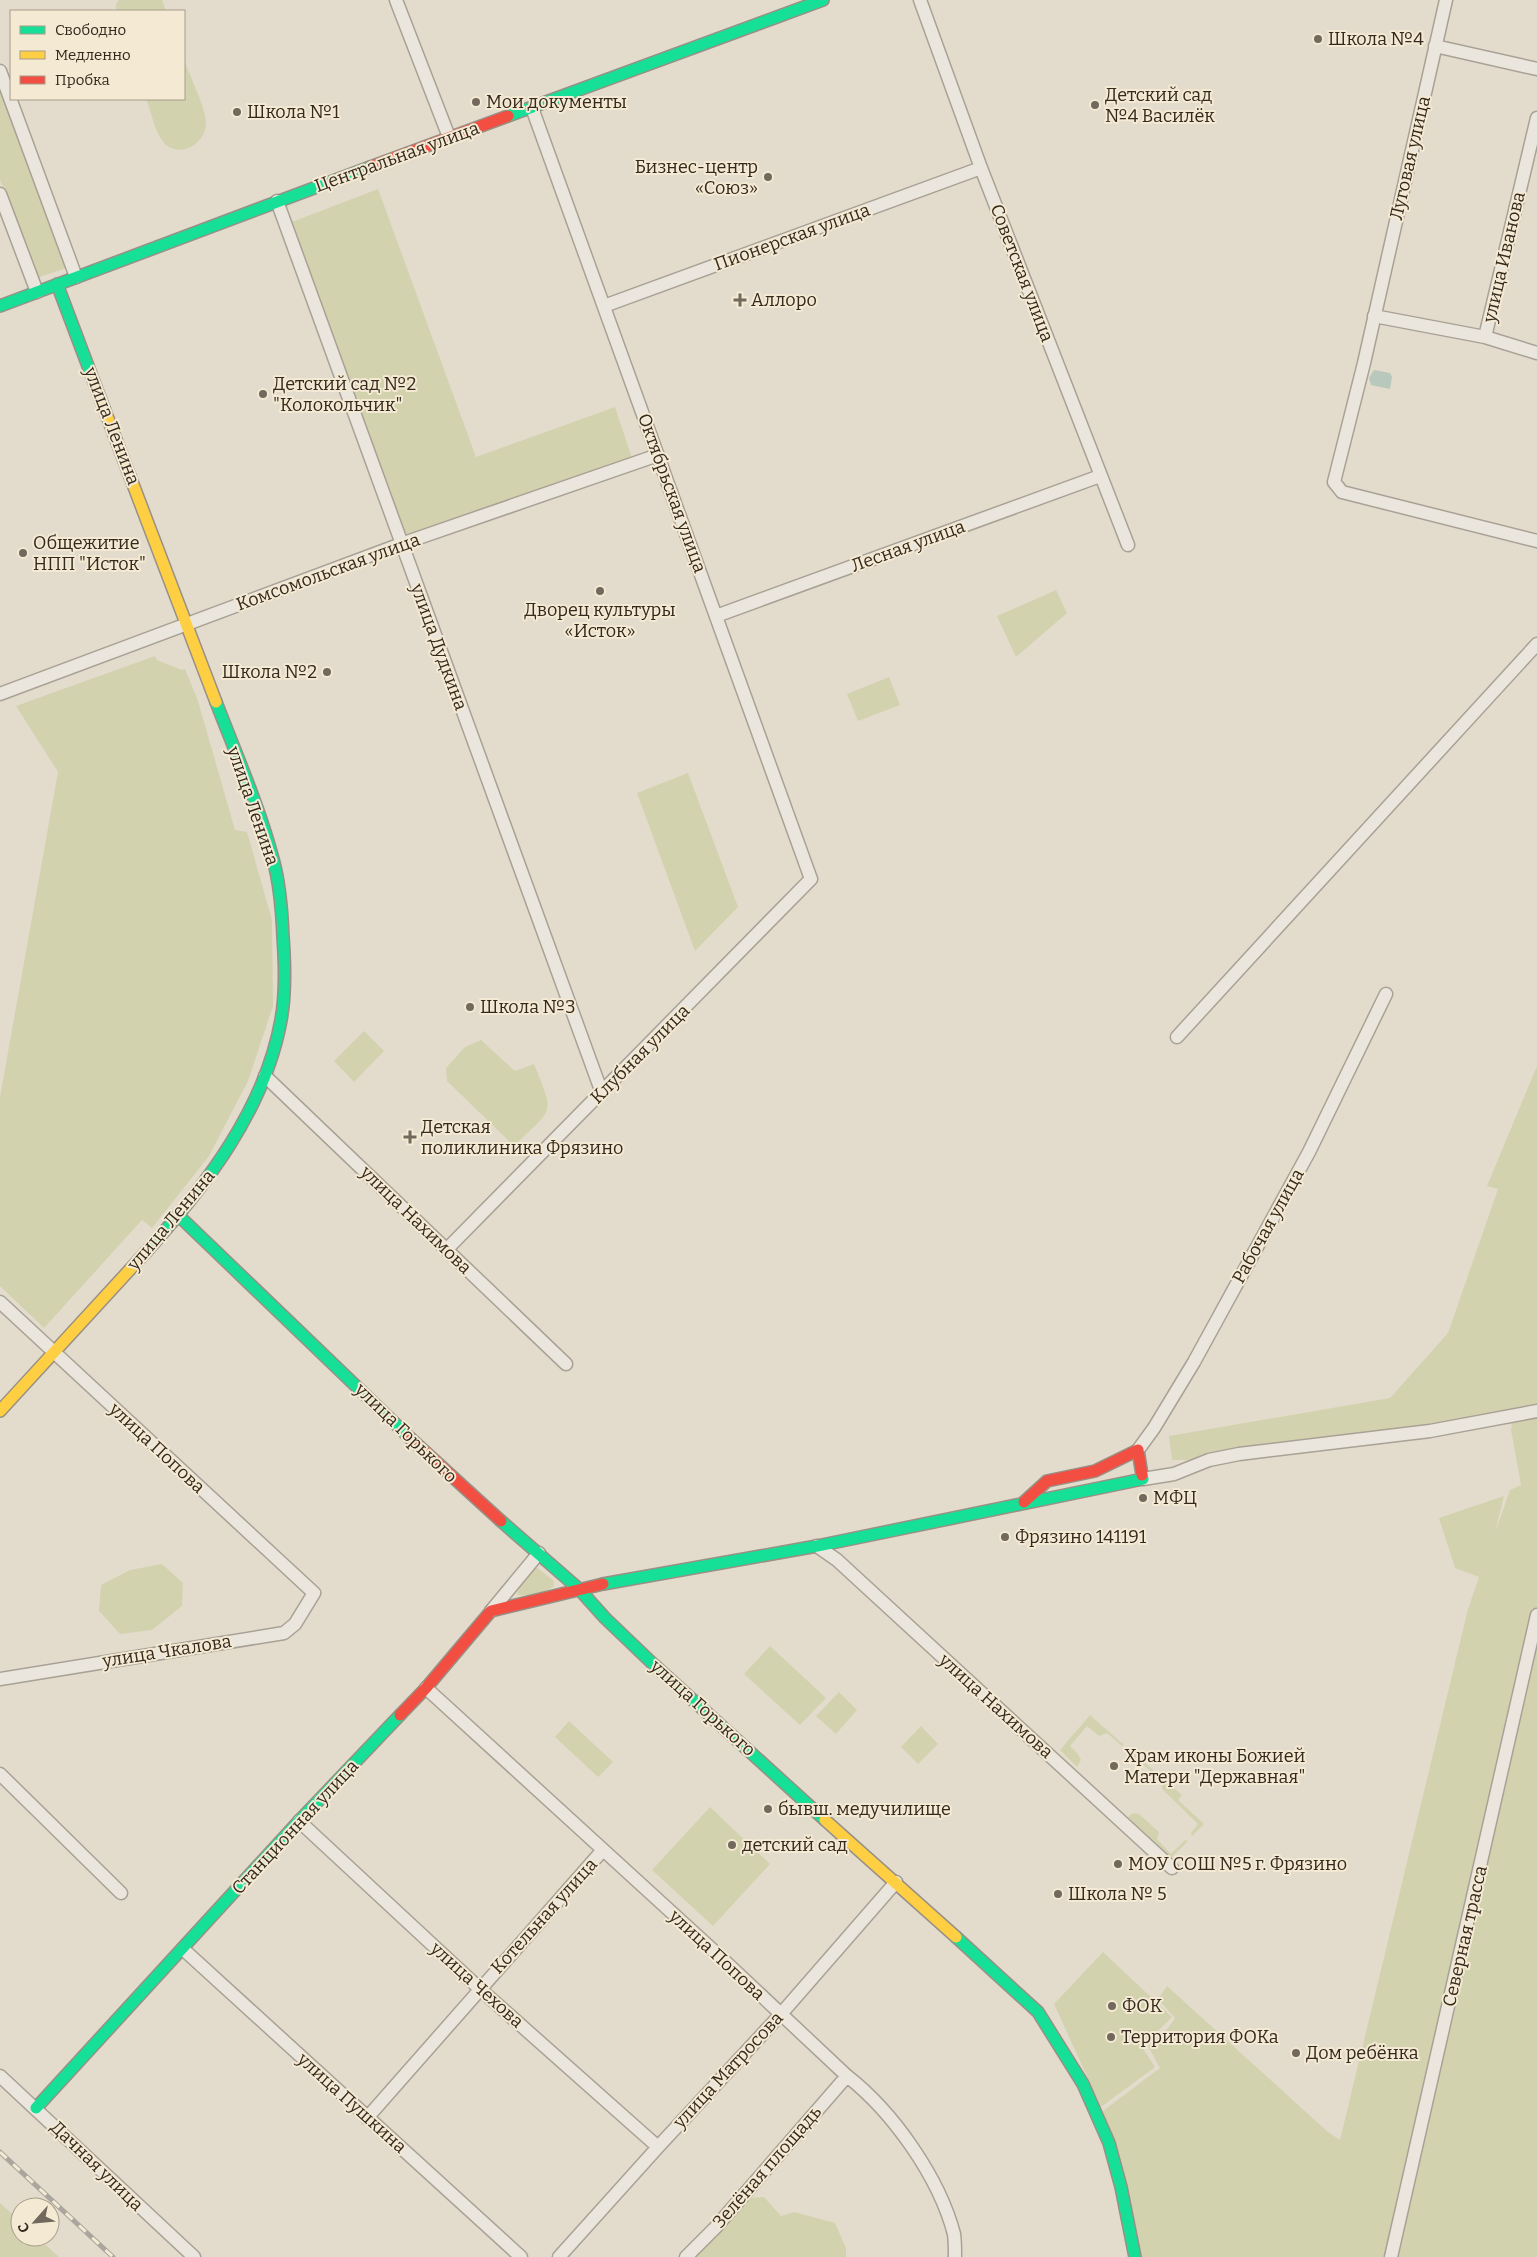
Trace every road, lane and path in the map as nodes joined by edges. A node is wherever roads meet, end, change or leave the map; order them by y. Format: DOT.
graph roads {
  1 [pos="396,0"];
  2 [pos="823,0"];
  3 [pos="920,0"];
  4 [pos="1446,0"];
  5 [pos="1435,46"];
  6 [pos="1537,69"];
  7 [pos="0,71"];
  8 [pos="10,98"];
  9 [pos="11,100"];
  10 [pos="532,108"];
  11 [pos="1537,118"];
  12 [pos="449,137"];
  13 [pos="981,168"];
  14 [pos="0,194"];
  15 [pos="277,201"];
  16 [pos="76,277"];
  17 [pos="57,284"];
  18 [pos="37,292"];
  19 [pos="0,306"];
  20 [pos="604,306"];
  21 [pos="1374,316"];
  22 [pos="1485,336"];
  23 [pos="1537,353"];
  24 [pos="658,455"];
  25 [pos="1100,476"];
  26 [pos="1537,540"];
  27 [pos="401,544"];
  28 [pos="1128,546"];
  29 [pos="716,616"];
  30 [pos="187,624"];
  31 [pos="1537,644"];
  32 [pos="0,694"];
  33 [pos="811,879"];
  34 [pos="1386,994"];
  35 [pos="1178,1038"];
  36 [pos="265,1076"];
  37 [pos="602,1093"];
  38 [pos="179,1216"];
  39 [pos="447,1249"];
  40 [pos="0,1302"];
  41 [pos="54,1352"];
  42 [pos="566,1364"];
  43 [pos="0,1411"];
  44 [pos="1537,1412"];
  45 [pos="1138,1450"];
  46 [pos="1143,1479"];
  47 [pos="1024,1502"];
  48 [pos="818,1546"];
  49 [pos="539,1553"];
  50 [pos="579,1589"];
  51 [pos="314,1593"];
  52 [pos="491,1611"];
  53 [pos="1537,1615"];
  54 [pos="0,1679"];
  55 [pos="426,1688"];
  56 [pos="0,1774"];
  57 [pos="299,1821"];
  58 [pos="602,1851"];
  59 [pos="1172,1868"];
  60 [pos="896,1882"];
  61 [pos="121,1893"];
  62 [pos="183,1949"];
  63 [pos="480,1989"];
  64 [pos="781,2014"];
  65 [pos="0,2076"];
  66 [pos="847,2076"];
  67 [pos="36,2108"];
  68 [pos="367,2118"];
  69 [pos="658,2147"];
  70 [pos="194,2257"];
  71 [pos="521,2257"];
  72 [pos="559,2257"];
  73 [pos="686,2257"];
  74 [pos="955,2257"];
  75 [pos="1135,2257"];
  76 [pos="1392,2257"];
  1 -- 12 [label="street"];
  2 -- 10 [label="street, Центральная улица"];
  3 -- 13 [label="street, Советская улица"];
  4 -- 5 [label="street, Луговая улица"];
  5 -- 6 [label="street"];
  5 -- 21 [label="street, Луговая улица"];
  7 -- 8 [label="street"];
  9 -- 16 [label="street"];
  10 -- 12 [label="street, Центральная улица"];
  10 -- 20 [label="street, Октябрьская улица"];
  11 -- 22 [label="street, улица Иванова"];
  12 -- 15 [label="street, Центральная улица"];
  13 -- 20 [label="street, Пионерская улица"];
  13 -- 25 [label="street, Советская улица"];
  14 -- 18 [label="street"];
  15 -- 16 [label="street, Центральная улица"];
  15 -- 27 [label="street, улица Дудкина"];
  16 -- 17 [label="street, Центральная улица"];
  17 -- 18 [label="street, Центральная улица"];
  17 -- 30 [label="street, улица Ленина"];
  18 -- 19 [label="street, Центральная улица"];
  20 -- 24 [label="street, Октябрьская улица"];
  21 -- 22 [label="street"];
  21 -- 26 [label="street, Луговая улица"];
  22 -- 23 [label="street"];
  24 -- 27 [label="street, Комсомольская улица"];
  24 -- 29 [label="street, Октябрьская улица"];
  25 -- 28 [label="street, Советская улица"];
  25 -- 29 [label="street, Лесная улица"];
  27 -- 30 [label="street, Комсомольская улица"];
  27 -- 37 [label="street, улица Дудкина"];
  29 -- 33 [label="street, Октябрьская улица"];
  30 -- 32 [label="street, Комсомольская улица"];
  30 -- 36 [label="street, улица Ленина"];
  31 -- 35 [label="street"];
  33 -- 37 [label="street, Клубная улица"];
  34 -- 45 [label="street, Рабочая улица"];
  36 -- 38 [label="street, улица Ленина"];
  36 -- 39 [label="street, улица Нахимова"];
  37 -- 39 [label="street, Клубная улица"];
  38 -- 41 [label="street, улица Ленина"];
  38 -- 49 [label="street, улица Горького"];
  39 -- 42 [label="street, улица Нахимова"];
  40 -- 41 [label="street, улица Попова"];
  41 -- 43 [label="street, улица Ленина"];
  41 -- 51 [label="street, улица Попова"];
  44 -- 46 [label="street"];
  45 -- 46 [label="street"];
  45 -- 47 [label="street"];
  46 -- 47 [label="street"];
  47 -- 48 [label="street"];
  48 -- 50 [label="street"];
  48 -- 59 [label="street, улица Нахимова"];
  49 -- 50 [label="street, улица Горького"];
  49 -- 52 [label="street"];
  50 -- 52 [label="street"];
  50 -- 60 [label="street, улица Горького"];
  51 -- 54 [label="street, улица Чкалова"];
  52 -- 55 [label="street, Станционная улица"];
  53 -- 76 [label="street, Северная трасса"];
  55 -- 57 [label="street, Станционная улица"];
  55 -- 58 [label="street, улица Попова"];
  56 -- 61 [label="street"];
  57 -- 62 [label="street, Станционная улица"];
  57 -- 63 [label="street, улица Чехова"];
  58 -- 63 [label="street, Котельная улица"];
  58 -- 64 [label="street, улица Попова"];
  60 -- 64 [label="street, улица Матросова"];
  60 -- 75 [label="street, улица Горького"];
  62 -- 67 [label="street, Станционная улица"];
  62 -- 68 [label="street, улица Пушкина"];
  63 -- 68 [label="street, Котельная улица"];
  63 -- 69 [label="street, улица Чехова"];
  64 -- 66 [label="street, улица Попова"];
  64 -- 69 [label="street, улица Матросова"];
  65 -- 67 [label="street, Дачная улица"];
  66 -- 73 [label="street, Зелёная площадь"];
  66 -- 74 [label="street, улица Попова"];
  67 -- 70 [label="street, Дачная улица"];
  68 -- 71 [label="street, улица Пушкина"];
  69 -- 72 [label="street, улица Матросова"];
}
